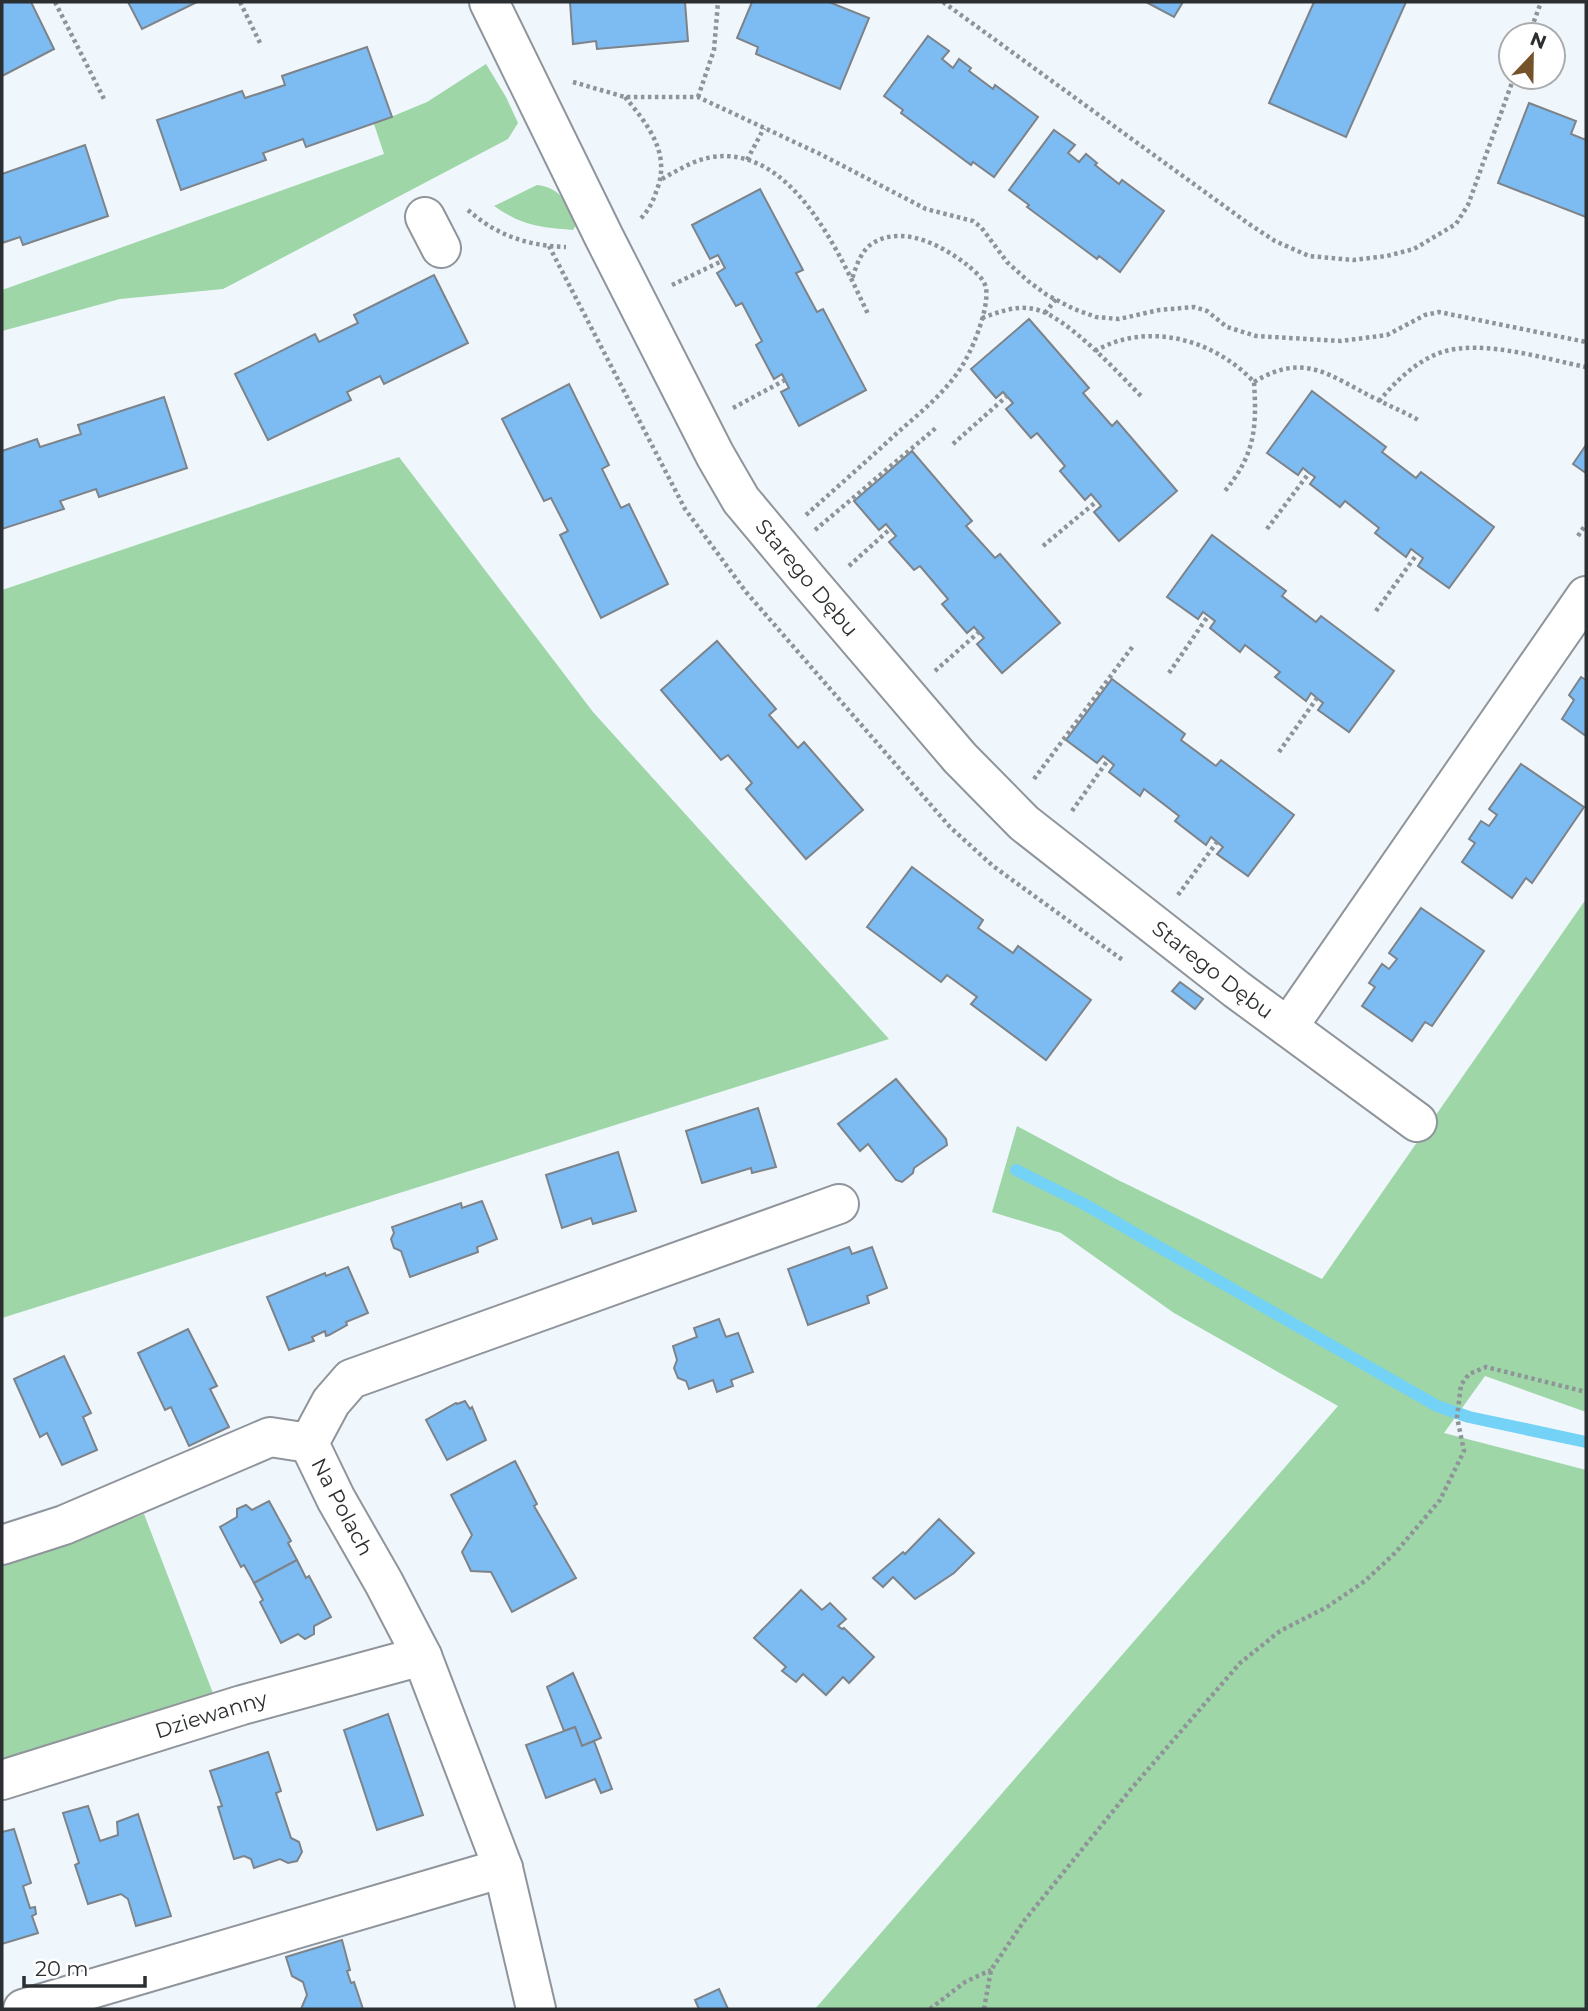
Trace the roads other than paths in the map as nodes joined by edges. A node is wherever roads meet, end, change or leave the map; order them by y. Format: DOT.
graph roads {
  1 [pos="489,2"];
  2 [pos="1586,596"];
  3 [pos="1288,1027"];
  4 [pos="1417,1122"];
  5 [pos="839,1204"];
  6 [pos="309,1443"];
  7 [pos="2,1545"];
  8 [pos="422,1656"];
  9 [pos="2,1780"];
  10 [pos="503,1868"];
  11 [pos="23,2009"];
  12 [pos="536,2009"];
  1 -- 3 [label="street, Starego Dębu"];
  2 -- 3 [label="street, Starego Dębu"];
  3 -- 4 [label="street, Starego Dębu"];
  5 -- 6 [label="street, Na Polach"];
  6 -- 7 [label="street"];
  6 -- 8 [label="street, Na Polach"];
  8 -- 9 [label="street, Dziewanny"];
  8 -- 10 [label="street, Na Polach"];
  10 -- 11 [label="street"];
  10 -- 12 [label="street, Na Polach"];
}
